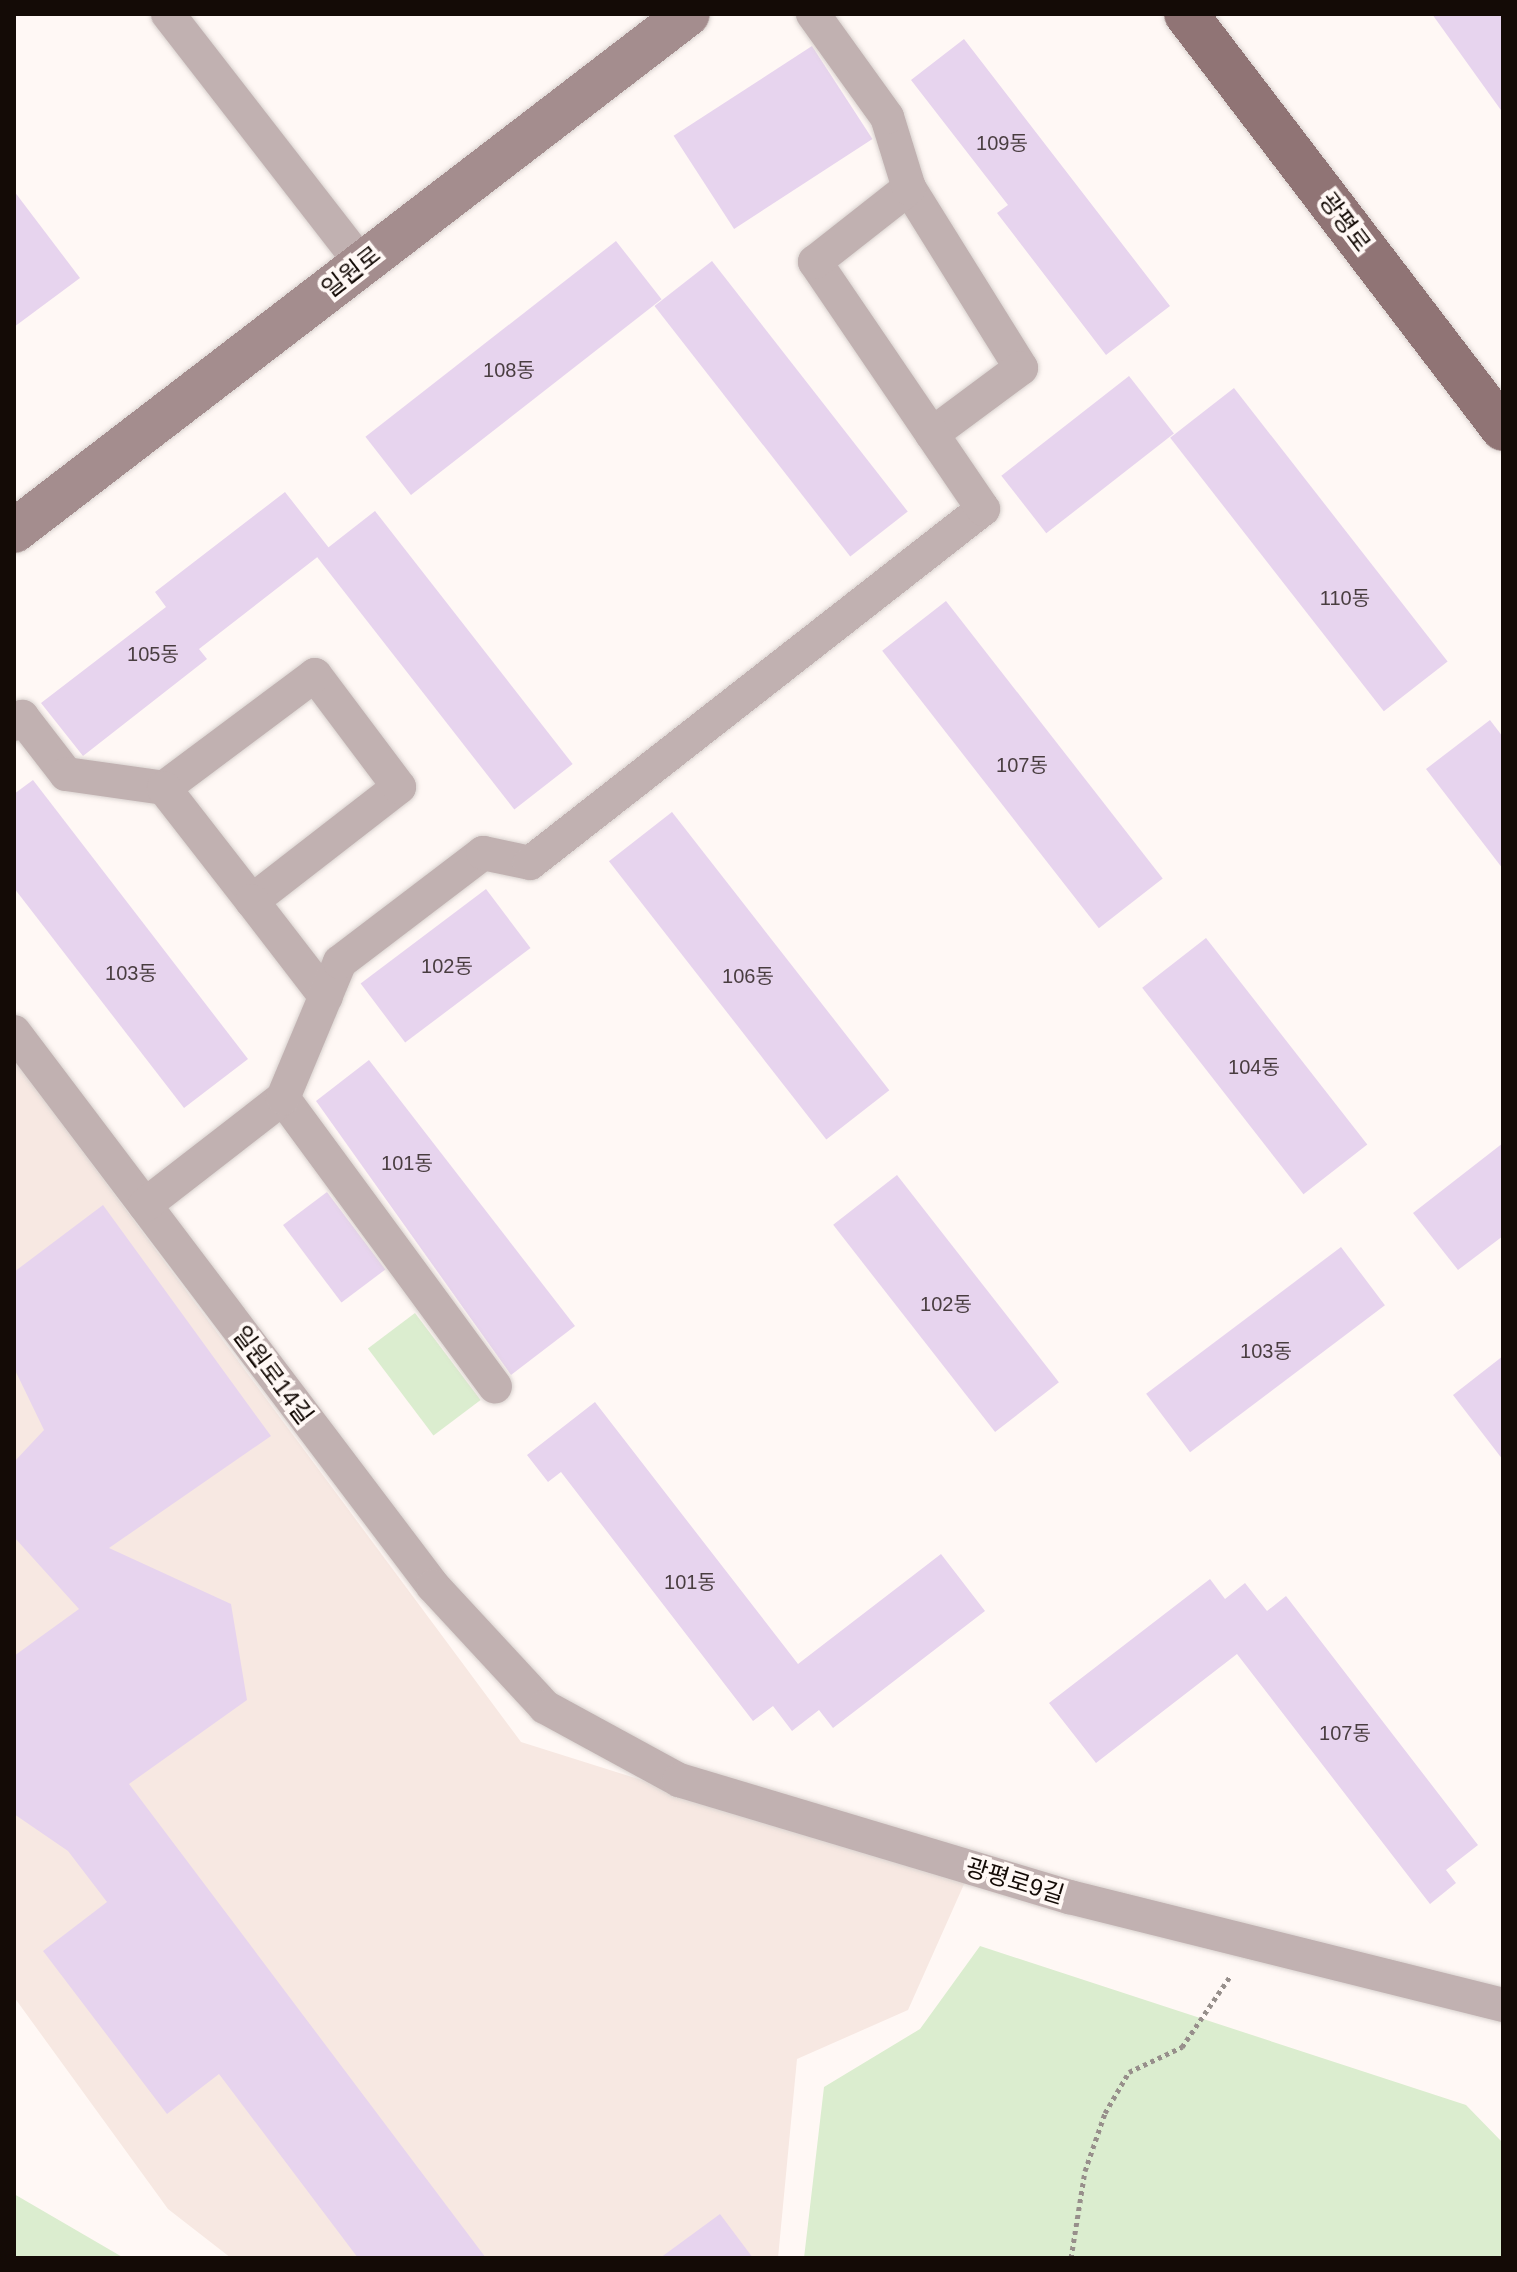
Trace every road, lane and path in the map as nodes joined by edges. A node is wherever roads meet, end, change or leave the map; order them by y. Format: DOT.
graph roads {
  1 [pos="168,14"];
  2 [pos="688,14"];
  3 [pos="813,14"];
  4 [pos="1186,14"];
  5 [pos="909,188"];
  6 [pos="362,264"];
  7 [pos="1503,429"];
  8 [pos="932,434"];
  9 [pos="14,531"];
  10 [pos="14,724"];
  11 [pos="164,788"];
  12 [pos="252,901"];
  13 [pos="326,997"];
  14 [pos="14,1032"];
  15 [pos="283,1098"];
  16 [pos="145,1205"];
  17 [pos="495,1387"];
  18 [pos="545,1707"];
  19 [pos="1251,1942"];
  20 [pos="1503,2005"];
  21 [pos="1071,2258"];
  1 -- 6 [label="street"];
  2 -- 6 [label="street, 일원로"];
  3 -- 5 [label="street"];
  4 -- 7 [label="main road, 광평로"];
  5 -- 8 [label="street"];
  5 -- 8 [label="street"];
  6 -- 9 [label="street, 일원로"];
  8 -- 13 [label="street"];
  10 -- 11 [label="street"];
  11 -- 12 [label="street"];
  11 -- 12 [label="street"];
  12 -- 13 [label="street"];
  13 -- 15 [label="street"];
  14 -- 16 [label="street, 일원로14길"];
  15 -- 16 [label="street"];
  15 -- 17 [label="street"];
  16 -- 18 [label="street, 일원로14길"];
  18 -- 19 [label="street, 광평로9길"];
  19 -- 20 [label="street, 광평로9길"];
  19 -- 21 [label="path"];
}
